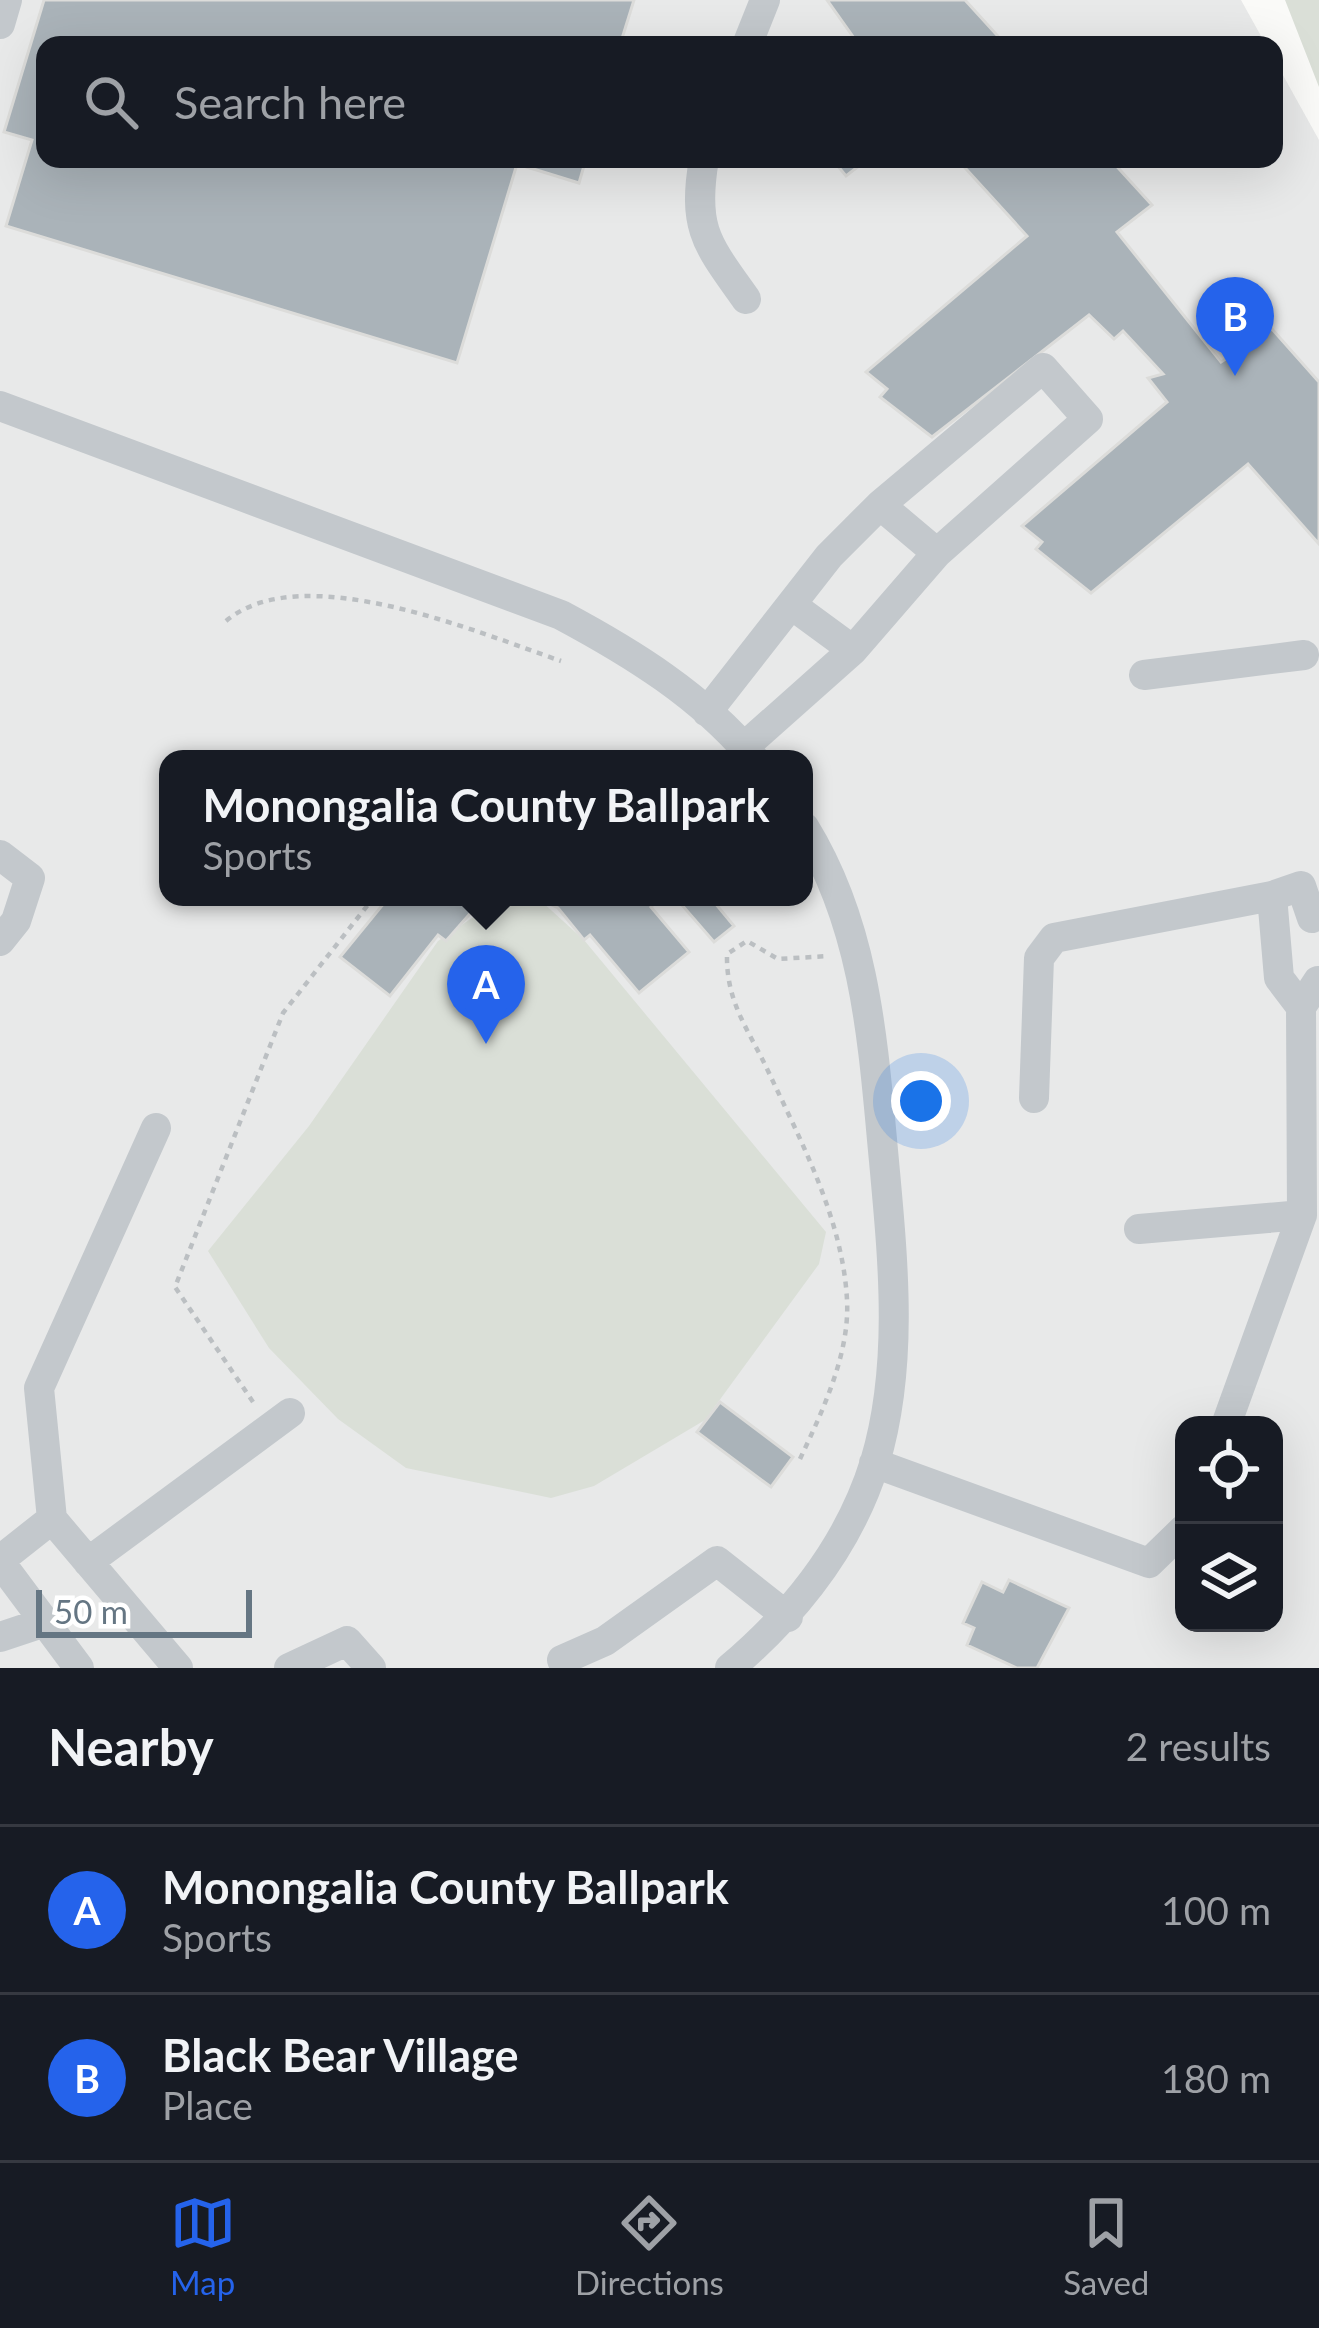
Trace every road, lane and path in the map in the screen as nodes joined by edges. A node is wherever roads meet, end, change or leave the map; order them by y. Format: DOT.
graph roads {
  1 [pos="8,0"];
  2 [pos="765,0"];
  3 [pos="0,24"];
  4 [pos="751,36"];
  5 [pos="702,168"];
  6 [pos="746,299"];
  7 [pos="0,406"];
  8 [pos="880,505"];
  9 [pos="937,553"];
  10 [pos="793,607"];
  11 [pos="226,621"];
  12 [pos="853,650"];
  13 [pos="1304,656"];
  14 [pos="561,662"];
  15 [pos="1144,675"];
  16 [pos="707,712"];
  17 [pos="746,750"];
  18 [pos="752,750"];
  19 [pos="813,846"];
  20 [pos="0,855"];
  21 [pos="1297,884"];
  22 [pos="367,906"];
  23 [pos="1312,918"];
  24 [pos="0,941"];
  25 [pos="829,956"];
  26 [pos="1309,994"];
  27 [pos="1034,1098"];
  28 [pos="156,1128"];
  29 [pos="1302,1215"];
  30 [pos="1139,1229"];
  31 [pos="275,1412"];
  32 [pos="1229,1416"];
  33 [pos="800,1459"];
  34 [pos="874,1463"];
  35 [pos="52,1519"];
  36 [pos="1175,1538"];
  37 [pos="0,1561"];
  38 [pos="88,1562"];
  39 [pos="788,1618"];
  40 [pos="45,1622"];
  41 [pos="0,1636"];
  42 [pos="79,1668"];
  43 [pos="178,1668"];
  44 [pos="289,1668"];
  45 [pos="371,1668"];
  46 [pos="566,1668"];
  47 [pos="730,1668"];
  1 -- 3 [label="street"];
  2 -- 4 [label="street"];
  5 -- 6 [label="street"];
  7 -- 16 [label="street"];
  8 -- 9 [label="street"];
  8 -- 9 [label="street"];
  8 -- 10 [label="street"];
  9 -- 12 [label="street"];
  10 -- 12 [label="street"];
  10 -- 16 [label="street"];
  11 -- 14 [label="path"];
  12 -- 18 [label="street"];
  13 -- 15 [label="street"];
  16 -- 17 [label="street"];
  19 -- 34 [label="street"];
  20 -- 24 [label="street"];
  21 -- 23 [label="street"];
  21 -- 26 [label="street"];
  21 -- 27 [label="street"];
  22 -- 31 [label="path"];
  25 -- 33 [label="path"];
  26 -- 29 [label="street"];
  28 -- 35 [label="street"];
  29 -- 30 [label="street"];
  29 -- 32 [label="street"];
  31 -- 38 [label="street"];
  34 -- 36 [label="street"];
  34 -- 39 [label="street"];
  35 -- 37 [label="street"];
  35 -- 38 [label="street"];
  37 -- 40 [label="street"];
  38 -- 43 [label="street"];
  39 -- 46 [label="street"];
  39 -- 47 [label="street"];
  40 -- 41 [label="street"];
  40 -- 42 [label="street"];
  44 -- 45 [label="street"];
}
